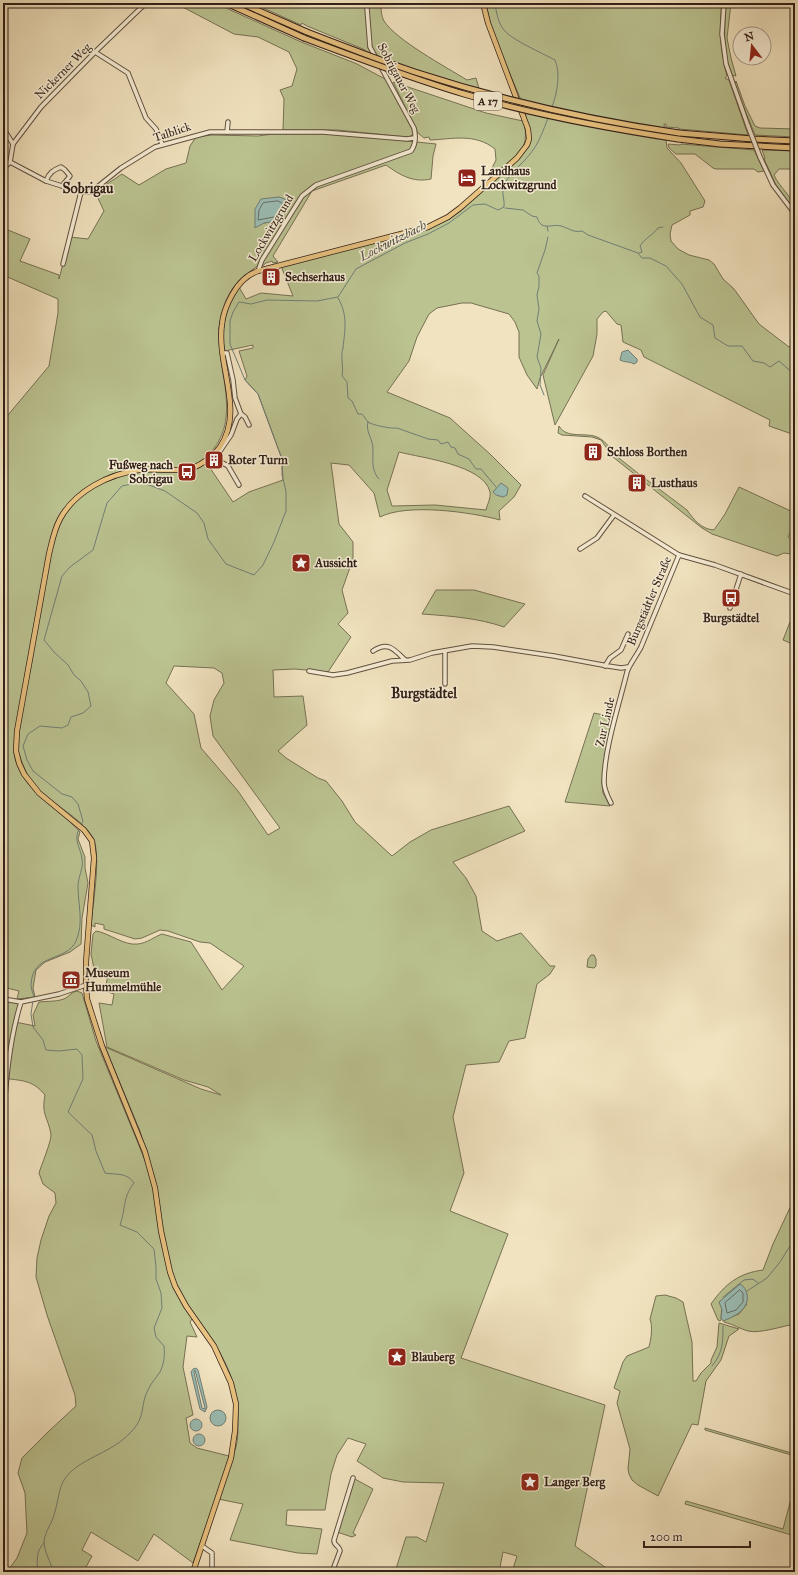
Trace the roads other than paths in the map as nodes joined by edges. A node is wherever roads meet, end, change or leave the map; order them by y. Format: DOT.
graph roads {
  1 [pos="146,3"];
  2 [pos="226,3"];
  3 [pos="242,3"];
  4 [pos="368,3"];
  5 [pos="483,3"];
  6 [pos="724,3"];
  7 [pos="95,52"];
  8 [pos="228,122"];
  9 [pos="3,128"];
  10 [pos="227,132"];
  11 [pos="414,138"];
  12 [pos="795,141"];
  13 [pos="13,144"];
  14 [pos="162,144"];
  15 [pos="795,148"];
  16 [pos="10,162"];
  17 [pos="3,169"];
  18 [pos="46,181"];
  19 [pos="62,186"];
  20 [pos="81,192"];
  21 [pos="795,214"];
  22 [pos="63,264"];
  23 [pos="258,271"];
  24 [pos="223,353"];
  25 [pos="241,414"];
  26 [pos="249,425"];
  27 [pos="208,459"];
  28 [pos="219,461"];
  29 [pos="239,485"];
  30 [pos="585,496"];
  31 [pos="614,515"];
  32 [pos="580,549"];
  33 [pos="679,555"];
  34 [pos="741,574"];
  35 [pos="795,594"];
  36 [pos="730,608"];
  37 [pos="628,634"];
  38 [pos="373,651"];
  39 [pos="445,651"];
  40 [pos="405,660"];
  41 [pos="605,666"];
  42 [pos="628,667"];
  43 [pos="309,671"];
  44 [pos="445,684"];
  45 [pos="611,803"];
  46 [pos="86,985"];
  47 [pos="3,999"];
  48 [pos="21,1002"];
  49 [pos="3,1122"];
  50 [pos="353,1478"];
  51 [pos="202,1546"];
  52 [pos="193,1572"];
  53 [pos="212,1572"];
  54 [pos="332,1572"];
  1 -- 7 [label="street, Nickerner Weg"];
  2 -- 15 [label="highway, A 17, bridge"];
  3 -- 12 [label="highway, A 17, bridge"];
  4 -- 11 [label="street, Sobrigauer Weg"];
  5 -- 23 [label="main road"];
  6 -- 21 [label="street, bridge"];
  7 -- 13 [label="street, Nickerner Weg"];
  7 -- 14 [label="street"];
  8 -- 10 [label="street"];
  9 -- 13 [label="street"];
  10 -- 11 [label="street, Talblick"];
  10 -- 14 [label="street, Talblick"];
  11 -- 23 [label="street, Lockwitzgrund"];
  13 -- 16 [label="street, Nickerner Weg"];
  14 -- 20 [label="street, Talblick"];
  16 -- 17 [label="street"];
  16 -- 18 [label="street"];
  18 -- 19 [label="street"];
  18 -- 19 [label="street"];
  19 -- 20 [label="street"];
  20 -- 22 [label="street"];
  23 -- 24 [label="main road"];
  24 -- 25 [label="street"];
  24 -- 27 [label="main road"];
  25 -- 26 [label="street"];
  25 -- 28 [label="street"];
  27 -- 28 [label="street"];
  27 -- 46 [label="main road"];
  28 -- 29 [label="street"];
  30 -- 31 [label="street"];
  31 -- 32 [label="street"];
  31 -- 33 [label="street"];
  33 -- 34 [label="street, Burgstädtler Straße"];
  33 -- 42 [label="street, Burgstädtler Straße"];
  34 -- 35 [label="street, Burgstädtler Straße"];
  34 -- 36 [label="street"];
  37 -- 41 [label="street"];
  38 -- 40 [label="street"];
  39 -- 40 [label="street"];
  39 -- 41 [label="street"];
  39 -- 44 [label="street"];
  40 -- 43 [label="street"];
  41 -- 42 [label="street"];
  42 -- 45 [label="street, Zur Linde"];
  46 -- 48 [label="street"];
  46 -- 51 [label="main road"];
  47 -- 48 [label="street"];
  48 -- 49 [label="street"];
  50 -- 54 [label="street"];
  51 -- 52 [label="main road"];
  51 -- 53 [label="street"];
}
